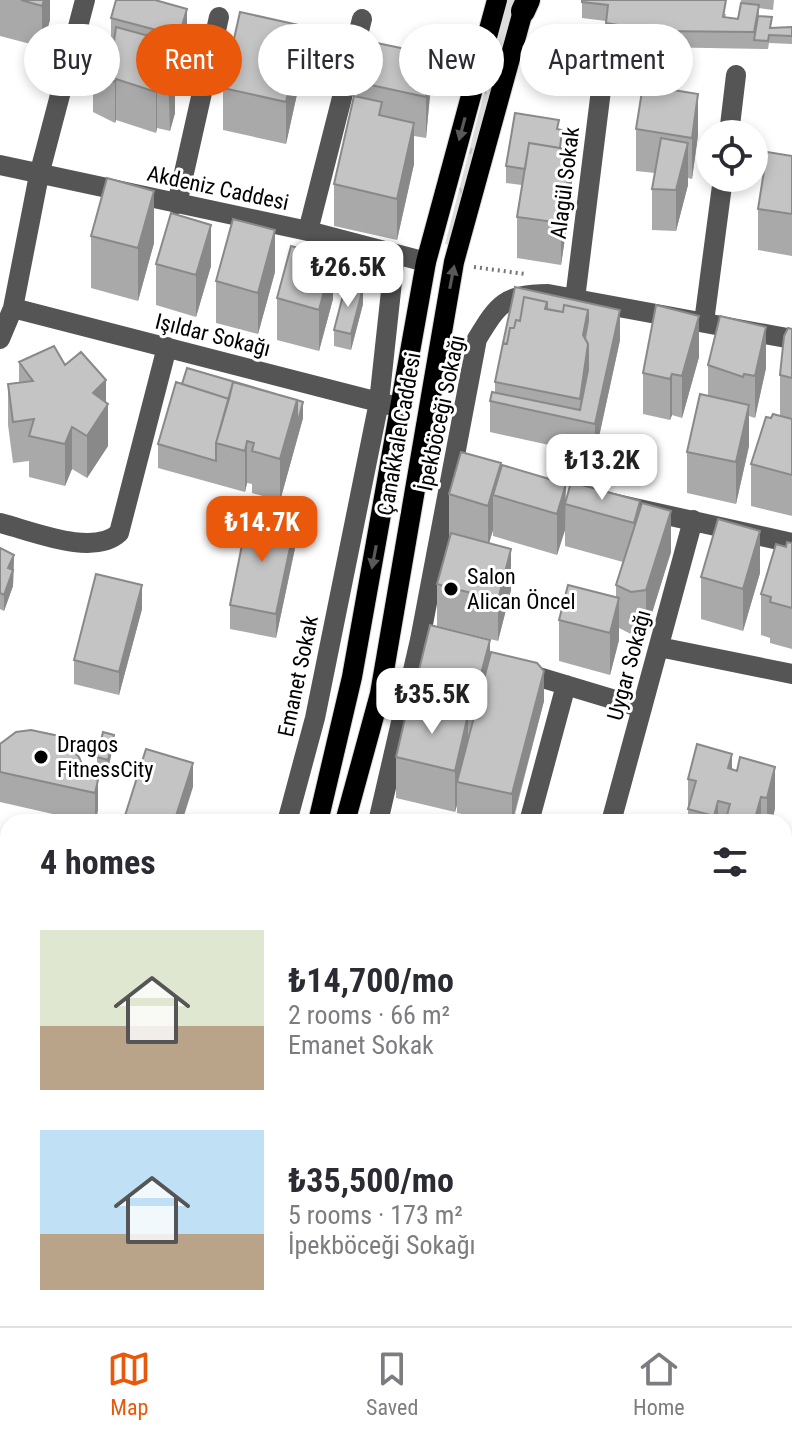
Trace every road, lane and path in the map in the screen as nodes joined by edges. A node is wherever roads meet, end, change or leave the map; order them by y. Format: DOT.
graph roads {
  1 [pos="85,0"];
  2 [pos="497,0"];
  3 [pos="525,4"];
  4 [pos="219,17"];
  5 [pos="362,19"];
  6 [pos="736,75"];
  7 [pos="600,96"];
  8 [pos="731,120"];
  9 [pos="0,165"];
  10 [pos="39,175"];
  11 [pos="721,192"];
  12 [pos="177,204"];
  13 [pos="308,231"];
  14 [pos="395,254"];
  15 [pos="426,262"];
  16 [pos="575,299"];
  17 [pos="13,308"];
  18 [pos="704,322"];
  19 [pos="0,339"];
  20 [pos="792,339"];
  21 [pos="167,347"];
  22 [pos="379,402"];
  23 [pos="401,408"];
  24 [pos="454,472"];
  25 [pos="476,473"];
  26 [pos="594,499"];
  27 [pos="693,520"];
  28 [pos="0,523"];
  29 [pos="792,543"];
  30 [pos="659,647"];
  31 [pos="494,663"];
  32 [pos="792,674"];
  33 [pos="566,685"];
  34 [pos="642,708"];
  35 [pos="289,814"];
  36 [pos="320,814"];
  37 [pos="347,814"];
  38 [pos="380,814"];
  39 [pos="531,814"];
  40 [pos="613,814"];
  1 -- 10 [label="street"];
  2 -- 15 [label="main road, Çanakkale Caddesi, one-way"];
  37 -- 3 [label="main road, Çanakkale Caddesi, one-way"];
  4 -- 12 [label="street"];
  5 -- 13 [label="street"];
  6 -- 8 [label="street"];
  7 -- 16 [label="street, Alagül Sokak"];
  9 -- 10 [label="street, Akdeniz Caddesi"];
  10 -- 12 [label="street, Akdeniz Caddesi"];
  10 -- 17 [label="street"];
  11 -- 18 [label="street"];
  12 -- 13 [label="street, Akdeniz Caddesi"];
  13 -- 14 [label="street, Akdeniz Caddesi"];
  14 -- 15 [label="street, Akdeniz Caddesi"];
  14 -- 22 [label="street, Emanet Sokak"];
  15 -- 23 [label="main road, Çanakkale Caddesi"];
  16 -- 18 [label="street, İpekböceği Sokağı"];
  16 -- 24 [label="street, İpekböceği Sokağı"];
  17 -- 19 [label="street"];
  17 -- 21 [label="street, Işıldar Sokağı"];
  18 -- 20 [label="street, İpekböceği Sokağı"];
  21 -- 22 [label="street, Işıldar Sokağı"];
  21 -- 28 [label="street"];
  22 -- 23 [label="street, Işıldar Sokağı"];
  22 -- 35 [label="street, Emanet Sokak"];
  23 -- 36 [label="main road, Çanakkale Caddesi, one-way"];
  24 -- 25 [label="street"];
  24 -- 38 [label="street, İpekböceği Sokağı"];
  26 -- 27 [label="street"];
  27 -- 29 [label="street"];
  27 -- 30 [label="street, Uygar Sokağı"];
  30 -- 32 [label="street"];
  30 -- 34 [label="street, Uygar Sokağı"];
  31 -- 33 [label="street"];
  33 -- 34 [label="street"];
  33 -- 39 [label="street"];
  34 -- 40 [label="street, Uygar Sokağı"];
}
